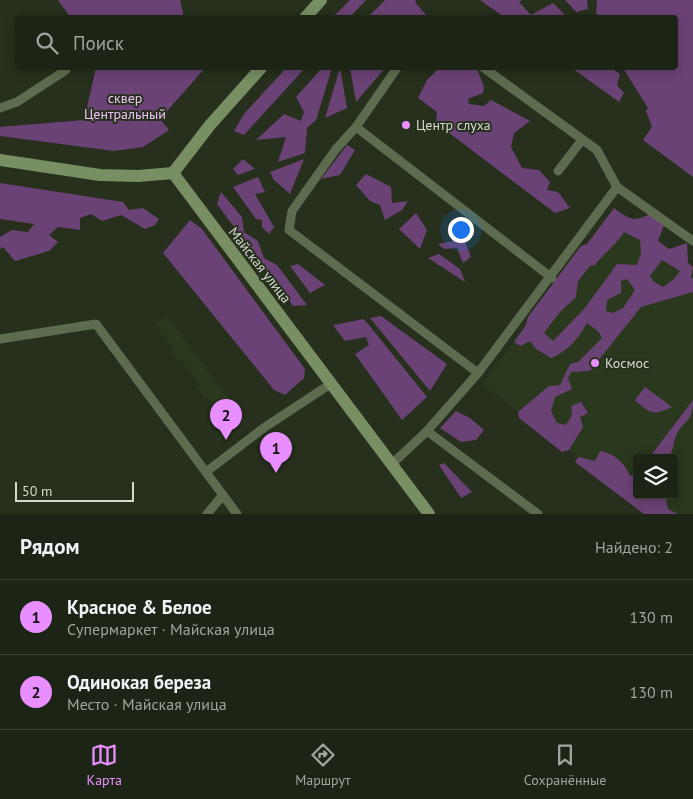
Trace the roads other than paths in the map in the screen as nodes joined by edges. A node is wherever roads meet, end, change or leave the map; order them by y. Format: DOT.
graph roads {
  1 [pos="321,0"];
  2 [pos="308,15"];
  3 [pos="66,70"];
  4 [pos="259,70"];
  5 [pos="396,70"];
  6 [pos="487,70"];
  7 [pos="0,108"];
  8 [pos="356,127"];
  9 [pos="582,140"];
  10 [pos="0,160"];
  11 [pos="558,171"];
  12 [pos="173,173"];
  13 [pos="617,187"];
  14 [pos="693,240"];
  15 [pos="552,278"];
  16 [pos="0,339"];
  17 [pos="478,373"];
  18 [pos="332,383"];
  19 [pos="427,431"];
  20 [pos="392,464"];
  21 [pos="206,472"];
  22 [pos="223,495"];
  23 [pos="207,514"];
  24 [pos="237,514"];
  25 [pos="429,514"];
  26 [pos="538,514"];
  1 -- 2 [label="main road"];
  3 -- 7 [label="lane"];
  4 -- 12 [label="main road"];
  5 -- 8 [label="lane"];
  6 -- 9 [label="lane"];
  8 -- 15 [label="lane"];
  8 -- 17 [label="lane"];
  9 -- 11 [label="lane"];
  9 -- 13 [label="lane"];
  10 -- 12 [label="main road"];
  12 -- 18 [label="main road, Майская улица"];
  13 -- 14 [label="lane"];
  13 -- 15 [label="lane"];
  15 -- 17 [label="lane"];
  16 -- 21 [label="lane"];
  17 -- 19 [label="lane"];
  18 -- 20 [label="main road, Майская улица"];
  18 -- 21 [label="lane"];
  19 -- 20 [label="lane"];
  19 -- 26 [label="lane"];
  20 -- 25 [label="main road, Майская улица"];
  21 -- 22 [label="lane"];
  22 -- 23 [label="lane"];
  22 -- 24 [label="lane"];
}
